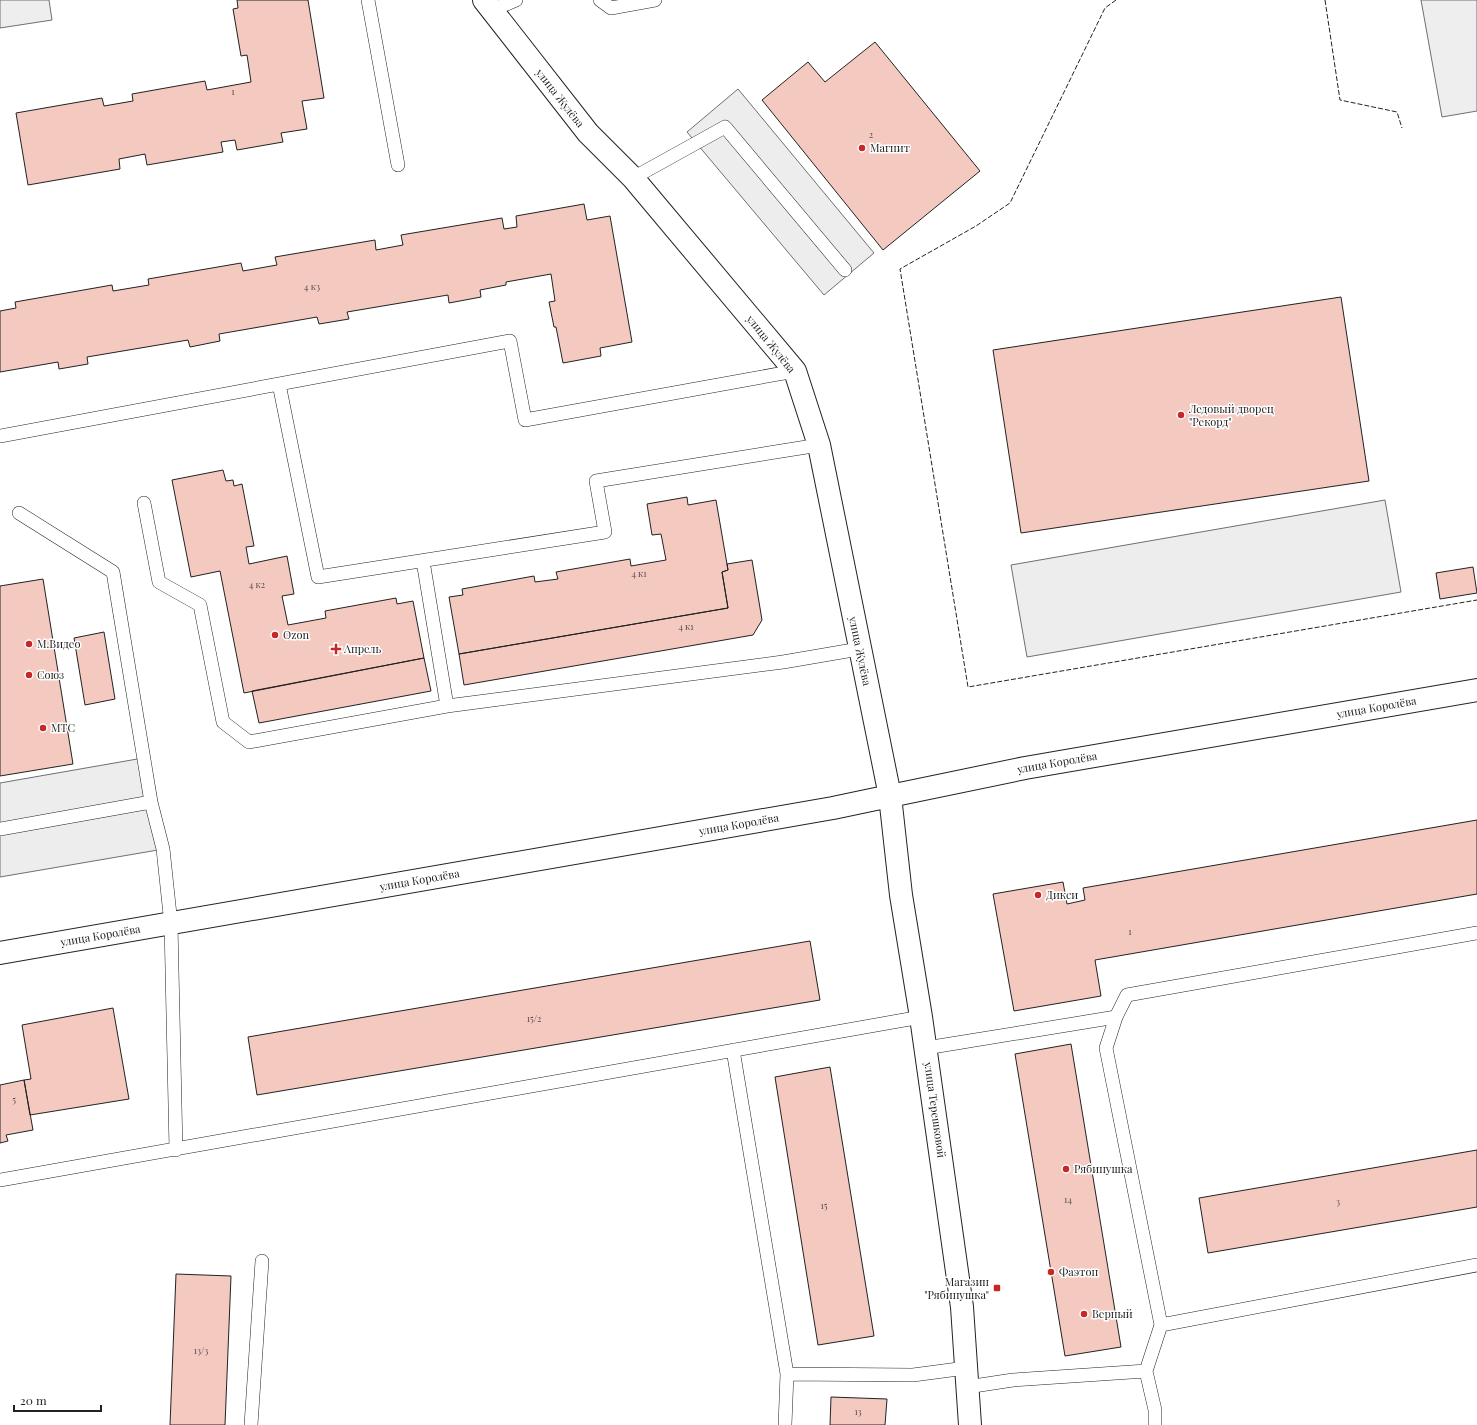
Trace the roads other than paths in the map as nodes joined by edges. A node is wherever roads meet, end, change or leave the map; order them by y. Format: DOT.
graph roads {
  1 [pos="368,0"];
  2 [pos="516,0"];
  3 [pos="600,0"];
  4 [pos="655,0"];
  5 [pos="488,5"];
  6 [pos="398,165"];
  7 [pos="633,178"];
  8 [pos="844,270"];
  9 [pos="795,371"];
  10 [pos="279,384"];
  11 [pos="0,436"];
  12 [pos="819,445"];
  13 [pos="144,503"];
  14 [pos="19,513"];
  15 [pos="423,561"];
  16 [pos="859,649"];
  17 [pos="1477,690"];
  18 [pos="447,706"];
  19 [pos="890,796"];
  20 [pos="151,802"];
  21 [pos="0,829"];
  22 [pos="171,924"];
  23 [pos="1477,933"];
  24 [pos="0,954"];
  25 [pos="921,1017"];
  26 [pos="1116,1017"];
  27 [pos="926,1048"];
  28 [pos="733,1050"];
  29 [pos="176,1150"];
  30 [pos="0,1180"];
  31 [pos="262,1261"];
  32 [pos="1477,1265"];
  33 [pos="1161,1325"];
  34 [pos="1146,1371"];
  35 [pos="787,1374"];
  36 [pos="967,1378"];
  37 [pos="251,1425"];
  38 [pos="785,1425"];
  39 [pos="970,1425"];
  40 [pos="1155,1425"];
  1 -- 6 [label="lane"];
  2 -- 5 [label="lane"];
  3 -- 4 [label="lane"];
  5 -- 7 [label="street, улица Жулёва"];
  7 -- 8 [label="lane"];
  7 -- 9 [label="street, улица Жулёва"];
  9 -- 10 [label="lane"];
  9 -- 12 [label="street, улица Жулёва"];
  10 -- 11 [label="lane"];
  10 -- 15 [label="lane"];
  12 -- 15 [label="lane"];
  12 -- 16 [label="street, улица Жулёва"];
  13 -- 18 [label="lane"];
  14 -- 20 [label="lane"];
  15 -- 18 [label="lane"];
  16 -- 18 [label="lane"];
  16 -- 19 [label="street, улица Жулёва"];
  17 -- 19 [label="street, улица Королёва"];
  19 -- 22 [label="street, улица Королёва"];
  19 -- 25 [label="street, улица Терешковой"];
  20 -- 21 [label="lane"];
  20 -- 22 [label="lane"];
  22 -- 24 [label="street, улица Королёва"];
  22 -- 29 [label="lane"];
  23 -- 26 [label="lane"];
  25 -- 27 [label="street, улица Терешковой"];
  25 -- 28 [label="lane"];
  26 -- 27 [label="lane"];
  26 -- 33 [label="lane"];
  27 -- 36 [label="street, улица Терешковой"];
  28 -- 29 [label="lane"];
  28 -- 35 [label="lane"];
  29 -- 30 [label="lane"];
  31 -- 37 [label="lane"];
  32 -- 33 [label="lane"];
  33 -- 34 [label="lane"];
  34 -- 36 [label="lane"];
  34 -- 40 [label="lane"];
  35 -- 36 [label="lane"];
  35 -- 38 [label="lane"];
  36 -- 39 [label="street, улица Терешковой"];
}
